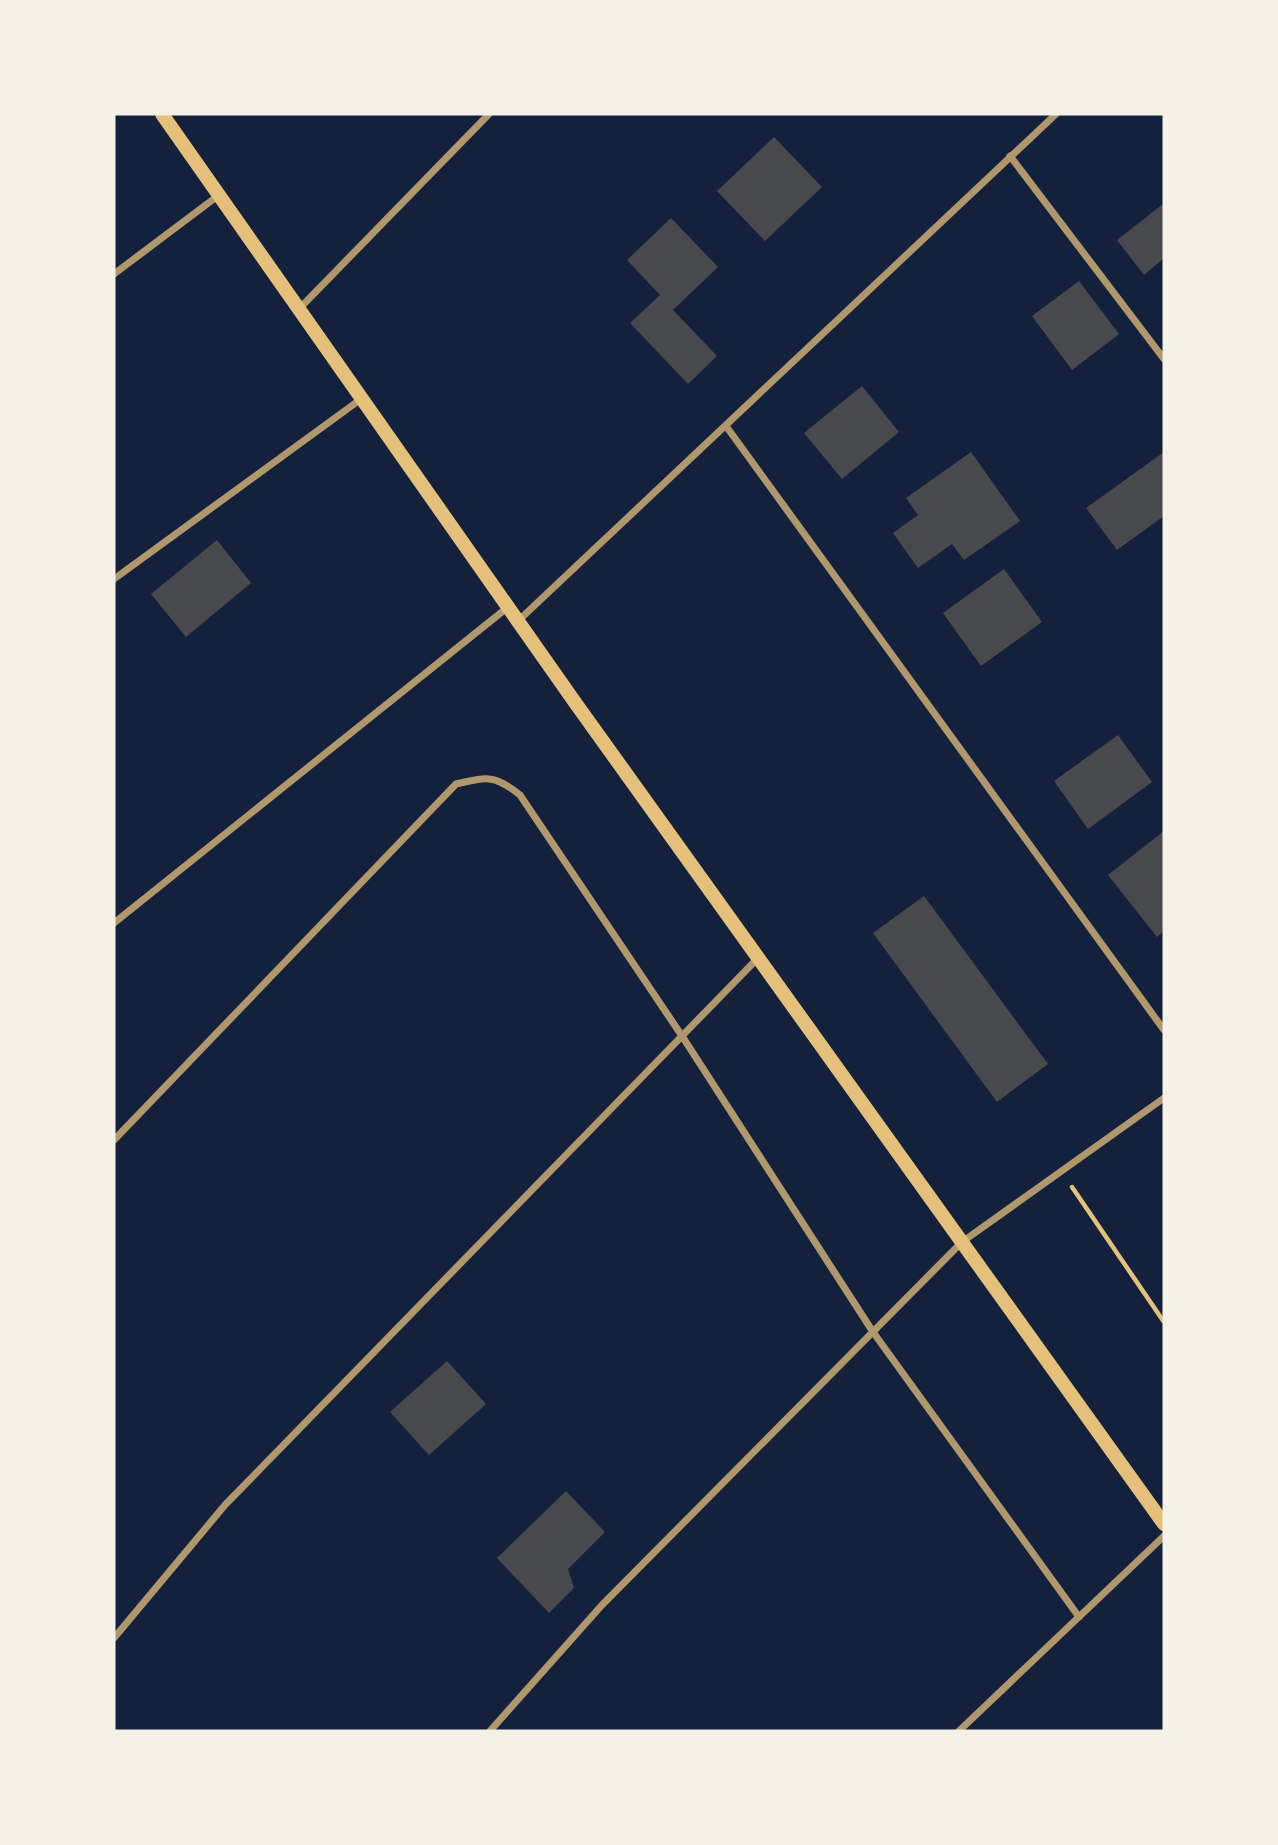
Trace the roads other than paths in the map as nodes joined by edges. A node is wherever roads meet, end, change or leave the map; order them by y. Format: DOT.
graph roads {
  1 [pos="162,114"];
  2 [pos="489,114"];
  3 [pos="1056,114"];
  4 [pos="1010,156"];
  5 [pos="219,195"];
  6 [pos="114,274"];
  7 [pos="299,309"];
  8 [pos="1164,359"];
  9 [pos="361,399"];
  10 [pos="726,426"];
  11 [pos="114,579"];
  12 [pos="508,607"];
  13 [pos="518,621"];
  14 [pos="114,923"];
  15 [pos="758,958"];
  16 [pos="1164,1030"];
  17 [pos="682,1036"];
  18 [pos="1164,1098"];
  19 [pos="114,1140"];
  20 [pos="962,1242"];
  21 [pos="873,1332"];
  22 [pos="1164,1524"];
  23 [pos="1164,1536"];
  24 [pos="1079,1618"];
  25 [pos="114,1638"];
  26 [pos="489,1731"];
  27 [pos="959,1731"];
  1 -- 5 [label="main road"];
  2 -- 7 [label="street"];
  3 -- 4 [label="street"];
  4 -- 8 [label="street"];
  4 -- 10 [label="street"];
  5 -- 6 [label="street"];
  5 -- 7 [label="main road"];
  7 -- 9 [label="main road"];
  9 -- 11 [label="street"];
  9 -- 12 [label="main road"];
  10 -- 13 [label="street"];
  10 -- 16 [label="street"];
  12 -- 13 [label="main road"];
  12 -- 14 [label="street"];
  13 -- 15 [label="main road"];
  15 -- 17 [label="street"];
  15 -- 20 [label="main road"];
  17 -- 19 [label="street"];
  17 -- 21 [label="street"];
  17 -- 25 [label="street"];
  18 -- 20 [label="street"];
  20 -- 21 [label="street"];
  20 -- 22 [label="main road"];
  21 -- 24 [label="street"];
  21 -- 26 [label="street"];
  23 -- 24 [label="street"];
  24 -- 27 [label="street"];
}
